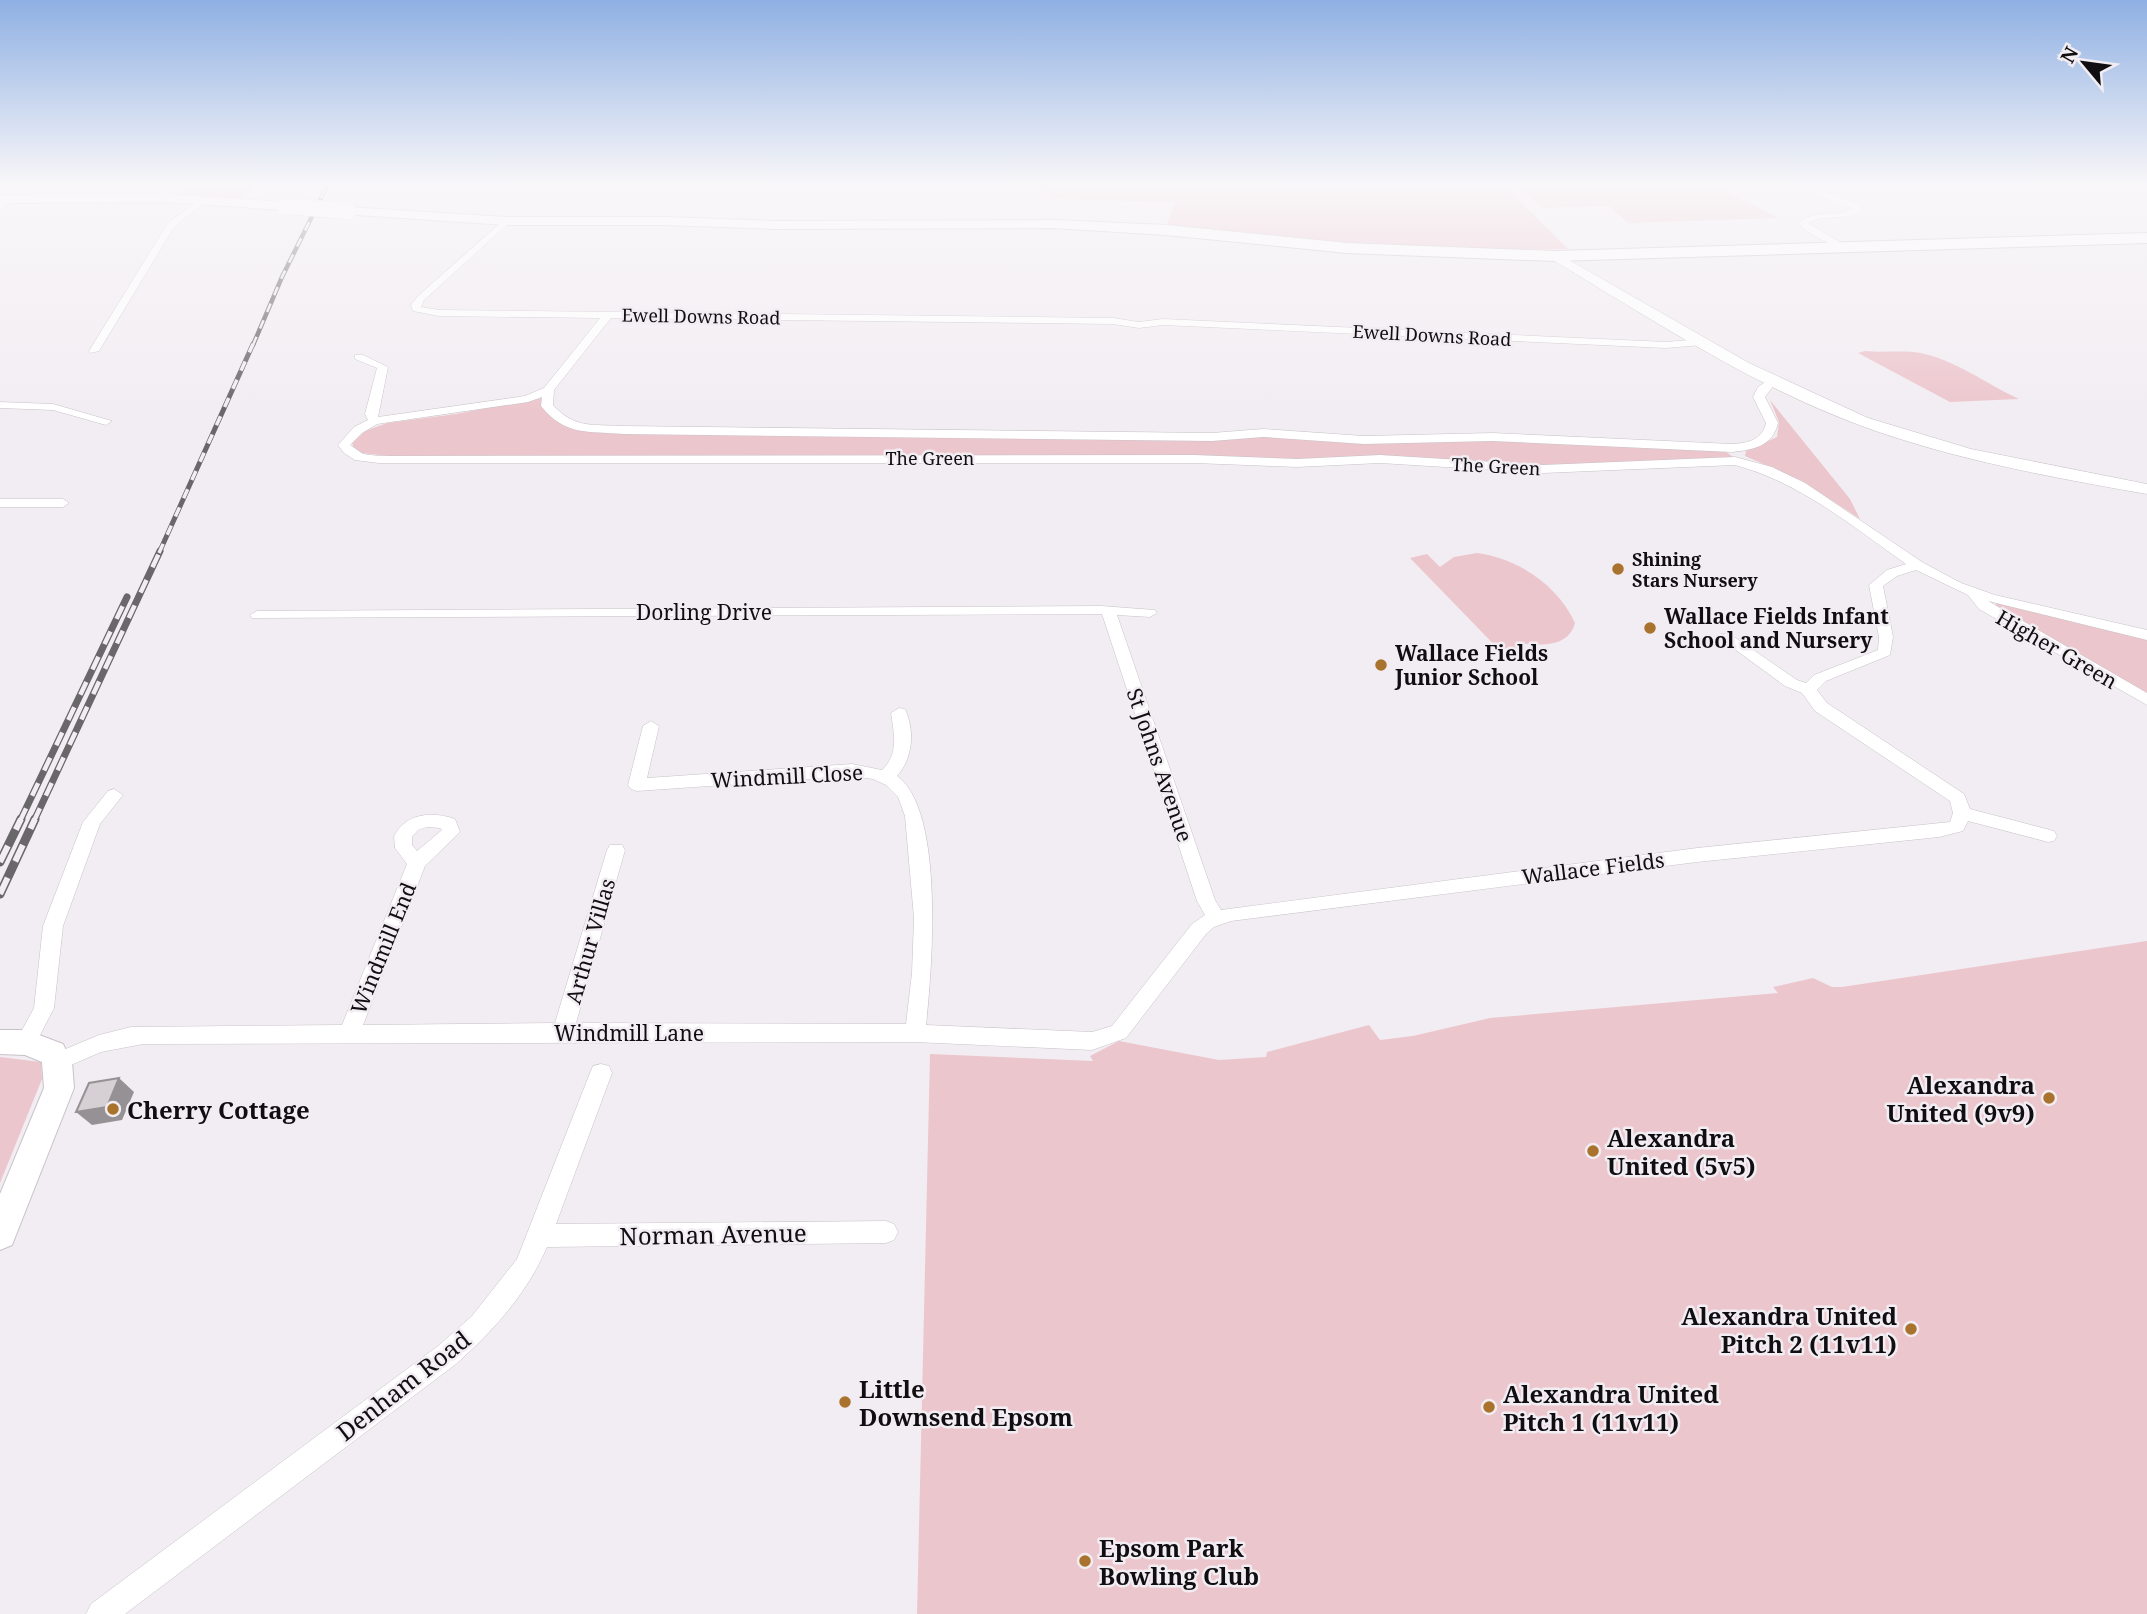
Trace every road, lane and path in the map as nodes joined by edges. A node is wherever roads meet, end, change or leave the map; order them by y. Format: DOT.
graph roads {
  1 [pos="150,259"];
  2 [pos="464,259"];
  3 [pos="1561,259"];
  4 [pos="610,314"];
  5 [pos="1702,342"];
  6 [pos="94,351"];
  7 [pos="359,357"];
  8 [pos="1771,381"];
  9 [pos="548,390"];
  10 [pos="0,405"];
  11 [pos="106,421"];
  12 [pos="374,421"];
  13 [pos="1738,454"];
  14 [pos="2147,489"];
  15 [pos="0,503"];
  16 [pos="63,503"];
  17 [pos="1917,565"];
  18 [pos="1973,592"];
  19 [pos="1108,611"];
  20 [pos="1150,613"];
  21 [pos="257,615"];
  22 [pos="2147,635"];
  23 [pos="1725,637"];
  24 [pos="1808,689"];
  25 [pos="2147,700"];
  26 [pos="899,713"];
  27 [pos="651,726"];
  28 [pos="886,776"];
  29 [pos="114,795"];
  30 [pos="1962,813"];
  31 [pos="2048,836"];
  32 [pos="616,850"];
  33 [pos="417,862"];
  34 [pos="1216,918"];
  35 [pos="563,1032"];
  36 [pos="915,1033"];
  37 [pos="349,1034"];
  38 [pos="13,1042"];
  39 [pos="57,1062"];
  40 [pos="601,1073"];
  41 [pos="886,1232"];
  42 [pos="0,1234"];
  43 [pos="540,1236"];
  44 [pos="101,1614"];
  1 -- 6 [label="street"];
  2 -- 4 [label="street, Ewell Downs Road"];
  3 -- 5 [label="street"];
  4 -- 5 [label="street, Ewell Downs Road"];
  4 -- 9 [label="street"];
  5 -- 8 [label="street"];
  7 -- 12 [label="street"];
  8 -- 13 [label="street, The Green"];
  8 -- 14 [label="street"];
  9 -- 12 [label="street, The Green"];
  9 -- 13 [label="street, The Green"];
  10 -- 11 [label="street"];
  12 -- 13 [label="street, The Green"];
  13 -- 17 [label="street, The Green"];
  15 -- 16 [label="street"];
  17 -- 18 [label="street, Higher Green"];
  17 -- 24 [label="street"];
  18 -- 22 [label="street, Higher Green"];
  18 -- 25 [label="street, Higher Green"];
  19 -- 20 [label="street, Dorling Drive"];
  19 -- 21 [label="street, Dorling Drive"];
  19 -- 34 [label="street, St Johns Avenue"];
  23 -- 24 [label="street"];
  24 -- 30 [label="street"];
  26 -- 28 [label="street, Windmill Close"];
  27 -- 28 [label="street, Windmill Close"];
  28 -- 36 [label="street, Windmill Close"];
  29 -- 38 [label="street"];
  30 -- 31 [label="street"];
  30 -- 34 [label="street, Wallace Fields"];
  32 -- 35 [label="street, Arthur Villas"];
  33 -- 37 [label="street, Windmill End"];
  34 -- 36 [label="street, Windmill Lane"];
  35 -- 36 [label="street, Windmill Lane"];
  35 -- 37 [label="street, Windmill Lane"];
  37 -- 39 [label="street, Windmill Lane"];
  38 -- 39 [label="main road"];
  39 -- 42 [label="main road"];
  40 -- 43 [label="street, Denham Road"];
  41 -- 43 [label="street, Norman Avenue"];
  43 -- 44 [label="street, Denham Road"];
}
